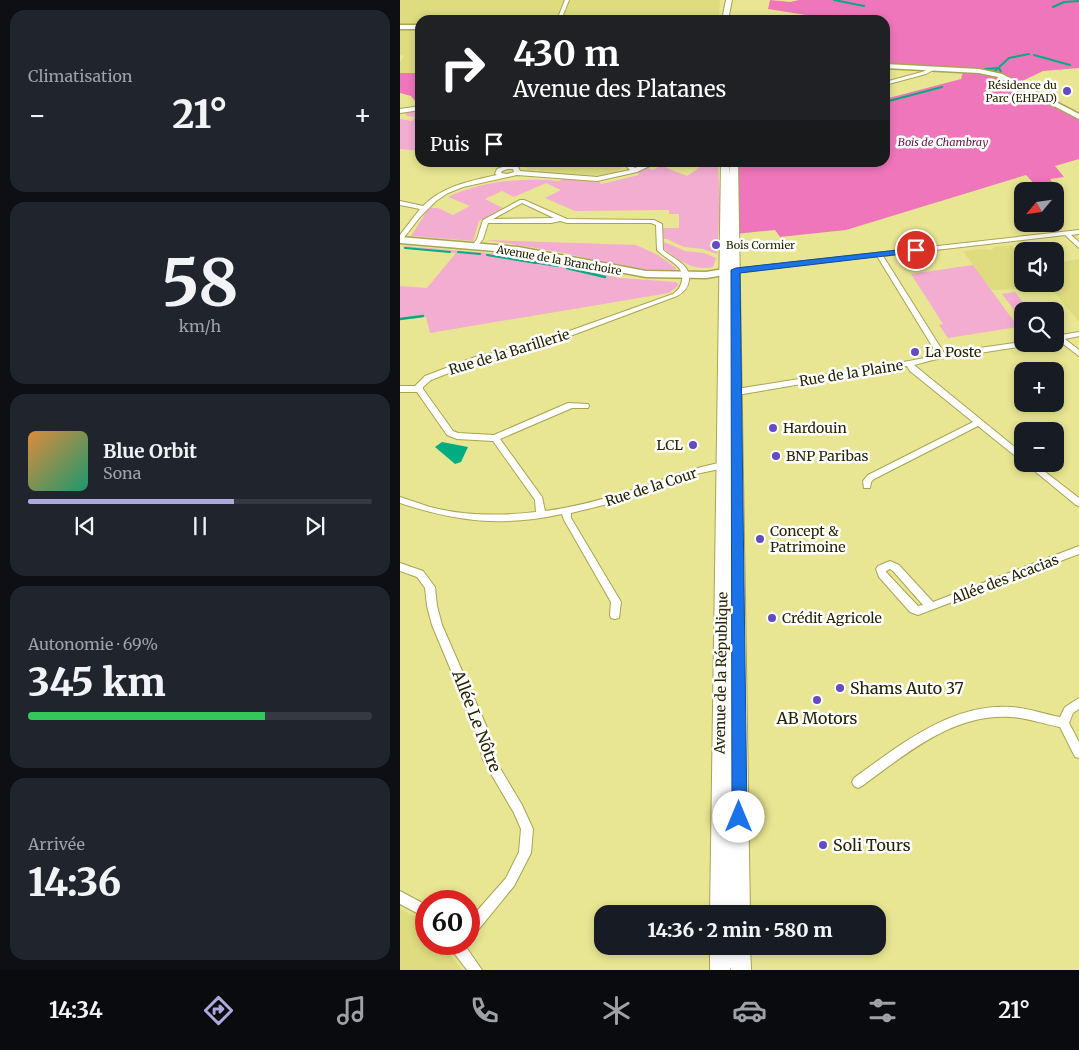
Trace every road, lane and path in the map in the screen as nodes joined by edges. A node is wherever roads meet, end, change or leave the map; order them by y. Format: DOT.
graph roads {
  1 [pos="566,0"];
  2 [pos="729,1"];
  3 [pos="561,15"];
  4 [pos="726,15"];
  5 [pos="732,15"];
  6 [pos="400,27"];
  7 [pos="415,27"];
  8 [pos="890,66"];
  9 [pos="919,68"];
  10 [pos="934,69"];
  11 [pos="917,76"];
  12 [pos="890,83"];
  13 [pos="415,109"];
  14 [pos="400,111"];
  15 [pos="1079,116"];
  16 [pos="630,167"];
  17 [pos="644,167"];
  18 [pos="724,167"];
  19 [pos="734,167"];
  20 [pos="635,171"];
  21 [pos="400,203"];
  22 [pos="426,209"];
  23 [pos="560,219"];
  24 [pos="485,221"];
  25 [pos="1079,232"];
  26 [pos="1066,233"];
  27 [pos="400,239"];
  28 [pos="475,246"];
  29 [pos="1079,246"];
  30 [pos="879,254"];
  31 [pos="690,274"];
  32 [pos="727,276"];
  33 [pos="1079,334"];
  34 [pos="1064,337"];
  35 [pos="1064,343"];
  36 [pos="1014,346"];
  37 [pos="1079,354"];
  38 [pos="941,355"];
  39 [pos="909,363"];
  40 [pos="419,389"];
  41 [pos="400,390"];
  42 [pos="737,392"];
  43 [pos="585,406"];
  44 [pos="979,422"];
  45 [pos="495,438"];
  46 [pos="1014,450"];
  47 [pos="730,465"];
  48 [pos="1040,472"];
  49 [pos="867,486"];
  50 [pos="400,500"];
  51 [pos="1079,503"];
  52 [pos="566,511"];
  53 [pos="541,514"];
  54 [pos="1079,550"];
  55 [pos="400,567"];
  56 [pos="931,607"];
  57 [pos="615,615"];
  58 [pos="1079,703"];
  59 [pos="1063,723"];
  60 [pos="1079,753"];
  61 [pos="858,782"];
  62 [pos="400,897"];
  63 [pos="720,905"];
  64 [pos="740,905"];
  65 [pos="415,906"];
  66 [pos="480,917"];
  67 [pos="464,955"];
  68 [pos="720,955"];
  69 [pos="740,955"];
  70 [pos="475,970"];
  71 [pos="720,970"];
  72 [pos="740,970"];
  1 -- 3 [label="street"];
  2 -- 4 [label="main road"];
  2 -- 5 [label="main road"];
  6 -- 7 [label="street"];
  8 -- 9 [label="street"];
  9 -- 10 [label="street"];
  9 -- 11 [label="street"];
  10 -- 11 [label="street"];
  10 -- 15 [label="street"];
  11 -- 12 [label="street"];
  13 -- 14 [label="street"];
  16 -- 20 [label="street"];
  17 -- 20 [label="street"];
  18 -- 32 [label="main road, Avenue de la République"];
  19 -- 32 [label="main road, Avenue de la République"];
  20 -- 22 [label="street"];
  21 -- 22 [label="street"];
  22 -- 27 [label="street"];
  23 -- 24 [label="street"];
  23 -- 24 [label="street"];
  23 -- 31 [label="street"];
  24 -- 28 [label="street"];
  25 -- 26 [label="street"];
  26 -- 29 [label="street"];
  26 -- 30 [label="street"];
  27 -- 28 [label="main road, Avenue de la Branchoire"];
  28 -- 31 [label="main road, Avenue de la Branchoire"];
  30 -- 32 [label="street"];
  30 -- 38 [label="street"];
  31 -- 32 [label="main road, Avenue de la Branchoire"];
  31 -- 40 [label="street, Rue de la Barillerie"];
  32 -- 42 [label="main road, Avenue de la République"];
  32 -- 47 [label="main road, Avenue de la République"];
  33 -- 34 [label="street"];
  35 -- 37 [label="street"];
  36 -- 38 [label="street, Rue de la Plaine"];
  38 -- 39 [label="street, Rue de la Plaine"];
  39 -- 42 [label="street, Rue de la Plaine"];
  39 -- 44 [label="street"];
  40 -- 41 [label="street"];
  40 -- 45 [label="street"];
  42 -- 47 [label="main road, Avenue de la République"];
  43 -- 45 [label="street"];
  44 -- 46 [label="street"];
  44 -- 49 [label="street"];
  45 -- 53 [label="street"];
  47 -- 52 [label="street, Rue de la Cour"];
  47 -- 63 [label="main road, Avenue de la République"];
  47 -- 64 [label="main road, Avenue de la République"];
  48 -- 51 [label="street"];
  50 -- 53 [label="street, Rue de la Cour"];
  52 -- 53 [label="street, Rue de la Cour"];
  52 -- 57 [label="street"];
  54 -- 56 [label="street, Allée des Acacias"];
  55 -- 66 [label="street, Allée Le Nôtre"];
  56 -- 56 [label="street, Allée des Acacias"];
  58 -- 59 [label="street"];
  59 -- 60 [label="street"];
  59 -- 61 [label="street"];
  62 -- 65 [label="street"];
  67 -- 70 [label="street"];
  68 -- 71 [label="main road"];
  69 -- 72 [label="main road"];
}
